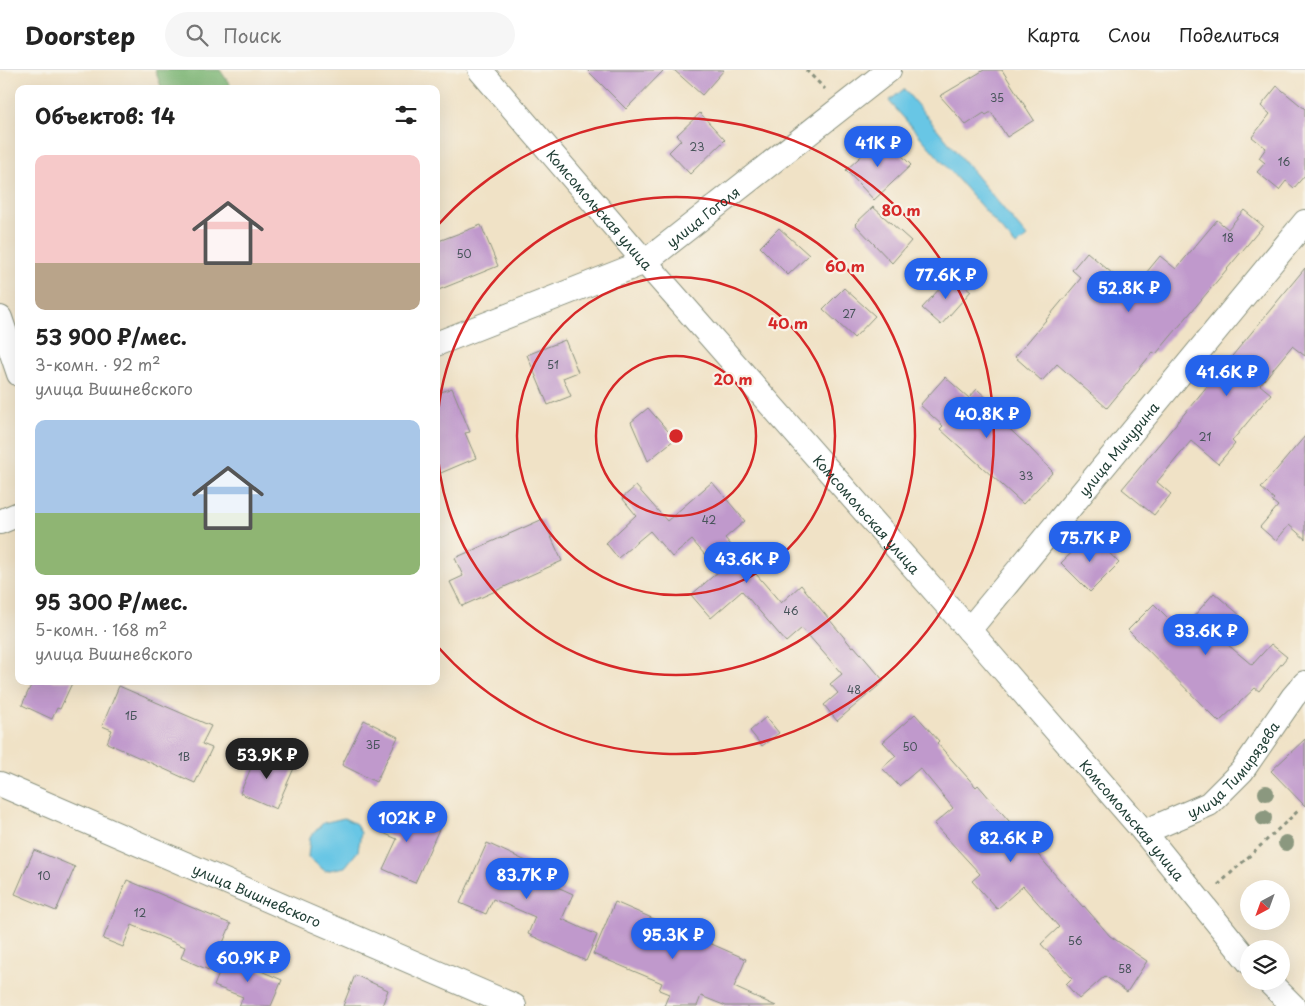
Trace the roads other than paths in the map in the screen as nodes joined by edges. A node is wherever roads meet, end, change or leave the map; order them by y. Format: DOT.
graph roads {
  1 [pos="480,70"];
  2 [pos="889,70"];
  3 [pos="1305,222"];
  4 [pos="645,262"];
  5 [pos="0,318"];
  6 [pos="440,342"];
  7 [pos="15,362"];
  8 [pos="15,516"];
  9 [pos="0,522"];
  10 [pos="969,630"];
  11 [pos="1305,684"];
  12 [pos="0,784"];
  13 [pos="1144,832"];
  14 [pos="1240,951"];
  15 [pos="1277,990"];
  16 [pos="514,1006"];
  17 [pos="1293,1006"];
  1 -- 4 [label="street, Комсомольская улица"];
  2 -- 4 [label="street, улица Гоголя"];
  3 -- 10 [label="street, улица Мичурина"];
  4 -- 6 [label="street, улица Гоголя"];
  4 -- 10 [label="street, Комсомольская улица"];
  5 -- 7 [label="street"];
  8 -- 9 [label="street"];
  10 -- 13 [label="street, Комсомольская улица"];
  11 -- 13 [label="street, улица Тимирязева"];
  12 -- 16 [label="street, улица Вишневского"];
  13 -- 14 [label="street, Комсомольская улица"];
  15 -- 17 [label="street"];
}
